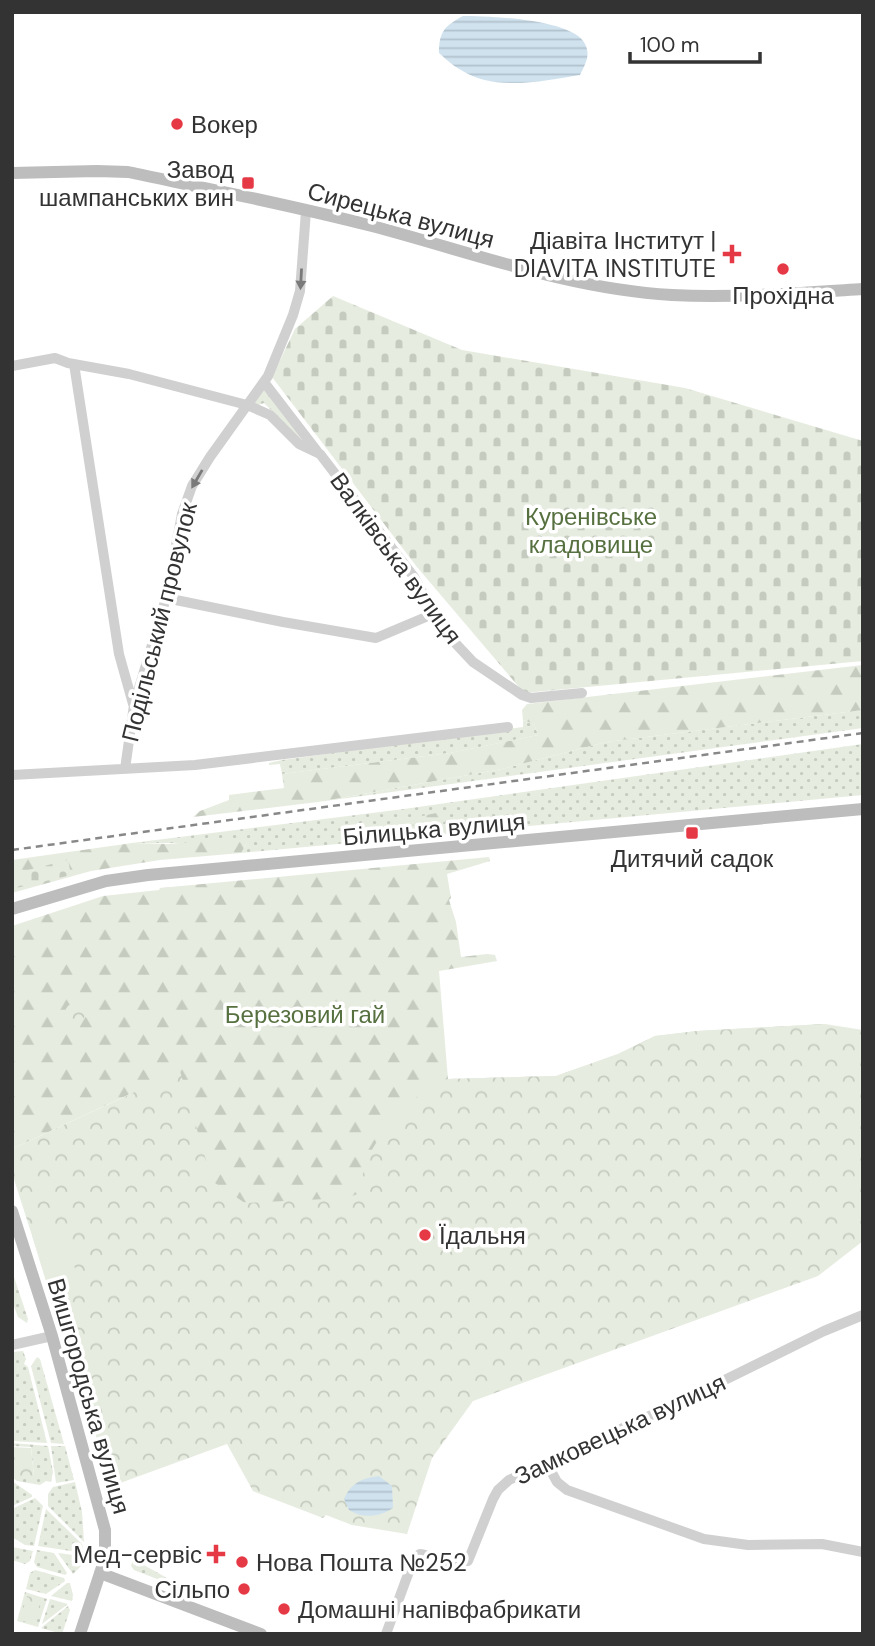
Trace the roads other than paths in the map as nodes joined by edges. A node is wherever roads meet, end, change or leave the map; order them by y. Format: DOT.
graph roads {
  1 [pos="12,173"];
  2 [pos="306,211"];
  3 [pos="863,289"];
  4 [pos="74,364"];
  5 [pos="12,366"];
  6 [pos="264,382"];
  7 [pos="247,405"];
  8 [pos="320,454"];
  9 [pos="166,598"];
  10 [pos="433,614"];
  11 [pos="582,694"];
  12 [pos="134,705"];
  13 [pos="508,727"];
  14 [pos="125,769"];
  15 [pos="12,775"];
  16 [pos="863,809"];
  17 [pos="12,909"];
  18 [pos="12,1211"];
  19 [pos="863,1315"];
  20 [pos="52,1336"];
  21 [pos="12,1345"];
  22 [pos="547,1462"];
  23 [pos="863,1552"];
  24 [pos="100,1573"];
  25 [pos="80,1634"];
  26 [pos="261,1634"];
  27 [pos="386,1634"];
  1 -- 2 [label="main road, Сирецька вулиця"];
  2 -- 3 [label="main road, Сирецька вулиця"];
  2 -- 6 [label="street, Подільський провулок, one-way"];
  4 -- 5 [label="street, Валківська вулиця"];
  4 -- 7 [label="street, Валківська вулиця"];
  4 -- 12 [label="street"];
  6 -- 7 [label="street, Подільський провулок"];
  6 -- 8 [label="street"];
  7 -- 8 [label="street, Валківська вулиця"];
  7 -- 9 [label="street, Подільський провулок, one-way"];
  8 -- 10 [label="street, Валківська вулиця"];
  9 -- 10 [label="street"];
  9 -- 12 [label="street, Подільський провулок"];
  10 -- 11 [label="street, Валківська вулиця"];
  12 -- 14 [label="street, Подільський провулок"];
  13 -- 14 [label="street"];
  14 -- 15 [label="street"];
  16 -- 17 [label="main road, Білицька вулиця"];
  18 -- 20 [label="main road, Вишгородська вулиця"];
  19 -- 22 [label="street, Замковецька вулиця"];
  20 -- 21 [label="street"];
  20 -- 24 [label="main road, Вишгородська вулиця"];
  22 -- 23 [label="street"];
  22 -- 27 [label="street, Замковецька вулиця"];
  24 -- 25 [label="main road, Вишгородська вулиця"];
  24 -- 26 [label="main road"];
}
